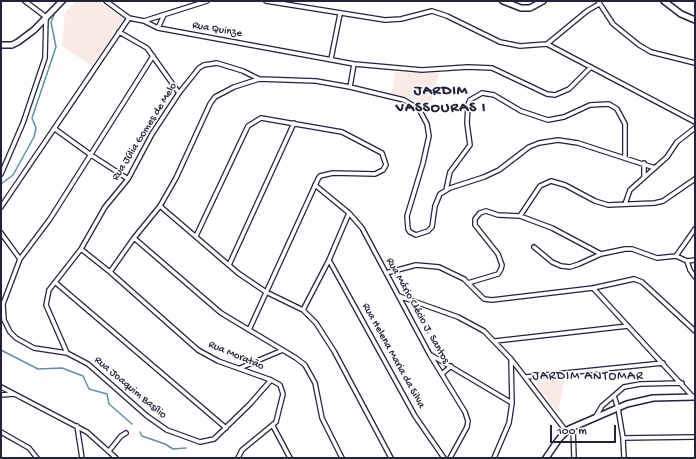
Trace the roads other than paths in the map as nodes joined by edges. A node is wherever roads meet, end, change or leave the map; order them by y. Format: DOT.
graph roads {
  1 [pos="25,1"];
  2 [pos="62,1"];
  3 [pos="106,1"];
  4 [pos="207,1"];
  5 [pos="266,1"];
  6 [pos="503,1"];
  7 [pos="543,1"];
  8 [pos="664,1"];
  9 [pos="272,2"];
  10 [pos="284,2"];
  11 [pos="599,2"];
  12 [pos="164,14"];
  13 [pos="340,14"];
  14 [pos="46,17"];
  15 [pos="129,18"];
  16 [pos="695,20"];
  17 [pos="144,21"];
  18 [pos="158,28"];
  19 [pos="119,32"];
  20 [pos="547,44"];
  21 [pos="1,45"];
  22 [pos="154,56"];
  23 [pos="331,59"];
  24 [pos="695,63"];
  25 [pos="354,64"];
  26 [pos="591,67"];
  27 [pos="259,79"];
  28 [pos="350,87"];
  29 [pos="179,93"];
  30 [pos="695,122"];
  31 [pos="294,123"];
  32 [pos="695,128"];
  33 [pos="55,129"];
  34 [pos="91,155"];
  35 [pos="625,157"];
  36 [pos="644,163"];
  37 [pos="655,168"];
  38 [pos="1,174"];
  39 [pos="644,177"];
  40 [pos="128,179"];
  41 [pos="695,179"];
  42 [pos="315,185"];
  43 [pos="446,190"];
  44 [pos="625,204"];
  45 [pos="160,206"];
  46 [pos="1,207"];
  47 [pos="348,213"];
  48 [pos="520,216"];
  49 [pos="695,229"];
  50 [pos="1,234"];
  51 [pos="196,236"];
  52 [pos="134,238"];
  53 [pos="534,247"];
  54 [pos="81,249"];
  55 [pos="600,254"];
  56 [pos="676,256"];
  57 [pos="20,259"];
  58 [pos="329,260"];
  59 [pos="695,260"];
  60 [pos="687,261"];
  61 [pos="228,265"];
  62 [pos="110,272"];
  63 [pos="386,273"];
  64 [pos="695,277"];
  65 [pos="56,283"];
  66 [pos="468,283"];
  67 [pos="593,288"];
  68 [pos="266,292"];
  69 [pos="399,296"];
  70 [pos="303,310"];
  71 [pos="628,326"];
  72 [pos="249,330"];
  73 [pos="695,331"];
  74 [pos="495,341"];
  75 [pos="283,350"];
  76 [pos="67,354"];
  77 [pos="430,355"];
  78 [pos="511,359"];
  79 [pos="663,363"];
  80 [pos="452,366"];
  81 [pos="239,368"];
  82 [pos="442,374"];
  83 [pos="526,377"];
  84 [pos="271,380"];
  85 [pos="682,383"];
  86 [pos="1,387"];
  87 [pos="14,394"];
  88 [pos="1,395"];
  89 [pos="614,396"];
  90 [pos="694,397"];
  91 [pos="512,403"];
  92 [pos="618,408"];
  93 [pos="595,418"];
  94 [pos="77,426"];
  95 [pos="273,426"];
  96 [pos="573,427"];
  97 [pos="226,428"];
  98 [pos="566,431"];
  99 [pos="1,432"];
  100 [pos="126,433"];
  101 [pos="695,437"];
  102 [pos="623,438"];
  103 [pos="109,451"];
  104 [pos="37,458"];
  105 [pos="82,458"];
  106 [pos="116,458"];
  107 [pos="238,458"];
  108 [pos="290,458"];
  109 [pos="342,458"];
  110 [pos="392,458"];
  111 [pos="444,458"];
  112 [pos="450,458"];
  113 [pos="494,458"];
  114 [pos="546,458"];
  115 [pos="574,458"];
  116 [pos="624,458"];
  1 -- 14 [label="street"];
  2 -- 14 [label="street"];
  3 -- 15 [label="street, Rua Quinze"];
  4 -- 12 [label="street"];
  5 -- 9 [label="street"];
  6 -- 7 [label="street"];
  8 -- 16 [label="street"];
  9 -- 10 [label="street"];
  10 -- 13 [label="street"];
  11 -- 20 [label="street"];
  11 -- 24 [label="street"];
  12 -- 17 [label="street"];
  12 -- 18 [label="street"];
  13 -- 20 [label="street"];
  13 -- 23 [label="street"];
  14 -- 21 [label="street"];
  14 -- 38 [label="street"];
  15 -- 17 [label="street, Rua Quinze"];
  15 -- 19 [label="street"];
  17 -- 18 [label="street, Rua Quinze"];
  18 -- 23 [label="street, Rua Quinze"];
  19 -- 22 [label="street"];
  19 -- 33 [label="street"];
  20 -- 26 [label="street"];
  22 -- 29 [label="street"];
  22 -- 34 [label="street, Rua Joaquim Basílio"];
  23 -- 25 [label="street, Rua Quinze"];
  25 -- 26 [label="street, Rua Quinze"];
  25 -- 28 [label="street"];
  26 -- 30 [label="street"];
  27 -- 28 [label="street, Rua Júlia Gomes de Melo"];
  27 -- 29 [label="street, Rua Júlia Gomes de Melo"];
  27 -- 45 [label="street"];
  28 -- 43 [label="street, Rua Júlia Gomes de Melo"];
  29 -- 40 [label="street, Rua Júlia Gomes de Melo"];
  31 -- 42 [label="street"];
  31 -- 51 [label="street"];
  31 -- 61 [label="street"];
  32 -- 37 [label="street"];
  33 -- 34 [label="street"];
  33 -- 46 [label="street"];
  34 -- 40 [label="street"];
  34 -- 57 [label="street, Rua Joaquim Basílio"];
  35 -- 36 [label="street"];
  35 -- 43 [label="street"];
  35 -- 43 [label="street"];
  36 -- 37 [label="street"];
  36 -- 39 [label="street"];
  37 -- 39 [label="street"];
  39 -- 44 [label="street"];
  40 -- 54 [label="street, Rua Júlia Gomes de Melo"];
  41 -- 44 [label="street"];
  42 -- 47 [label="street, Rua Mário Clécio J. Santos"];
  42 -- 68 [label="street"];
  44 -- 48 [label="street"];
  45 -- 51 [label="street"];
  45 -- 52 [label="street"];
  47 -- 58 [label="street"];
  47 -- 63 [label="street, Rua Mário Clécio J. Santos"];
  48 -- 55 [label="street"];
  48 -- 66 [label="street"];
  49 -- 56 [label="street"];
  50 -- 57 [label="street"];
  51 -- 61 [label="street"];
  52 -- 62 [label="street"];
  52 -- 72 [label="street"];
  53 -- 55 [label="street"];
  54 -- 62 [label="street, Rua Moratão"];
  54 -- 65 [label="street, Rua Júlia Gomes de Melo"];
  55 -- 56 [label="street"];
  56 -- 60 [label="street"];
  57 -- 76 [label="street, Rua Joaquim Basílio"];
  58 -- 70 [label="street"];
  58 -- 111 [label="street, Rua Helena Maria da Silva"];
  59 -- 60 [label="street"];
  60 -- 64 [label="street"];
  61 -- 68 [label="street"];
  62 -- 81 [label="street, Rua Moratão"];
  63 -- 66 [label="street"];
  63 -- 69 [label="street, Rua Mário Clécio J. Santos"];
  65 -- 76 [label="street, Rua Júlia Gomes de Melo"];
  65 -- 97 [label="street"];
  66 -- 67 [label="street"];
  67 -- 71 [label="street"];
  67 -- 73 [label="street"];
  68 -- 70 [label="street"];
  68 -- 72 [label="street"];
  69 -- 74 [label="street"];
  69 -- 77 [label="street, Rua Mário Clécio J. Santos"];
  70 -- 110 [label="street"];
  71 -- 74 [label="street"];
  71 -- 79 [label="street"];
  72 -- 75 [label="street"];
  74 -- 78 [label="street"];
  75 -- 81 [label="street"];
  75 -- 109 [label="street"];
  76 -- 97 [label="street, Rua Joaquim Basílio"];
  77 -- 80 [label="street"];
  77 -- 82 [label="street, Rua Mário Clécio J. Santos"];
  78 -- 83 [label="street"];
  78 -- 91 [label="street"];
  79 -- 83 [label="street"];
  79 -- 85 [label="street"];
  80 -- 82 [label="street"];
  80 -- 91 [label="street"];
  81 -- 84 [label="street, Rua Moratão"];
  82 -- 112 [label="street, Rua Mário Clécio J. Santos"];
  83 -- 98 [label="street"];
  84 -- 95 [label="street, Rua Moratão"];
  84 -- 97 [label="street, Rua Joaquim Basílio"];
  85 -- 89 [label="street"];
  85 -- 90 [label="street"];
  86 -- 87 [label="street"];
  87 -- 88 [label="street"];
  87 -- 94 [label="street"];
  89 -- 92 [label="street"];
  89 -- 93 [label="street"];
  90 -- 92 [label="street"];
  91 -- 113 [label="street"];
  92 -- 93 [label="street"];
  92 -- 102 [label="street"];
  93 -- 96 [label="street"];
  94 -- 103 [label="street"];
  94 -- 105 [label="street"];
  95 -- 107 [label="street"];
  95 -- 108 [label="street"];
  96 -- 98 [label="street"];
  96 -- 115 [label="street"];
  98 -- 114 [label="street"];
  99 -- 104 [label="street"];
  100 -- 103 [label="street"];
  101 -- 102 [label="street"];
  102 -- 116 [label="street"];
  103 -- 106 [label="street"];
}
